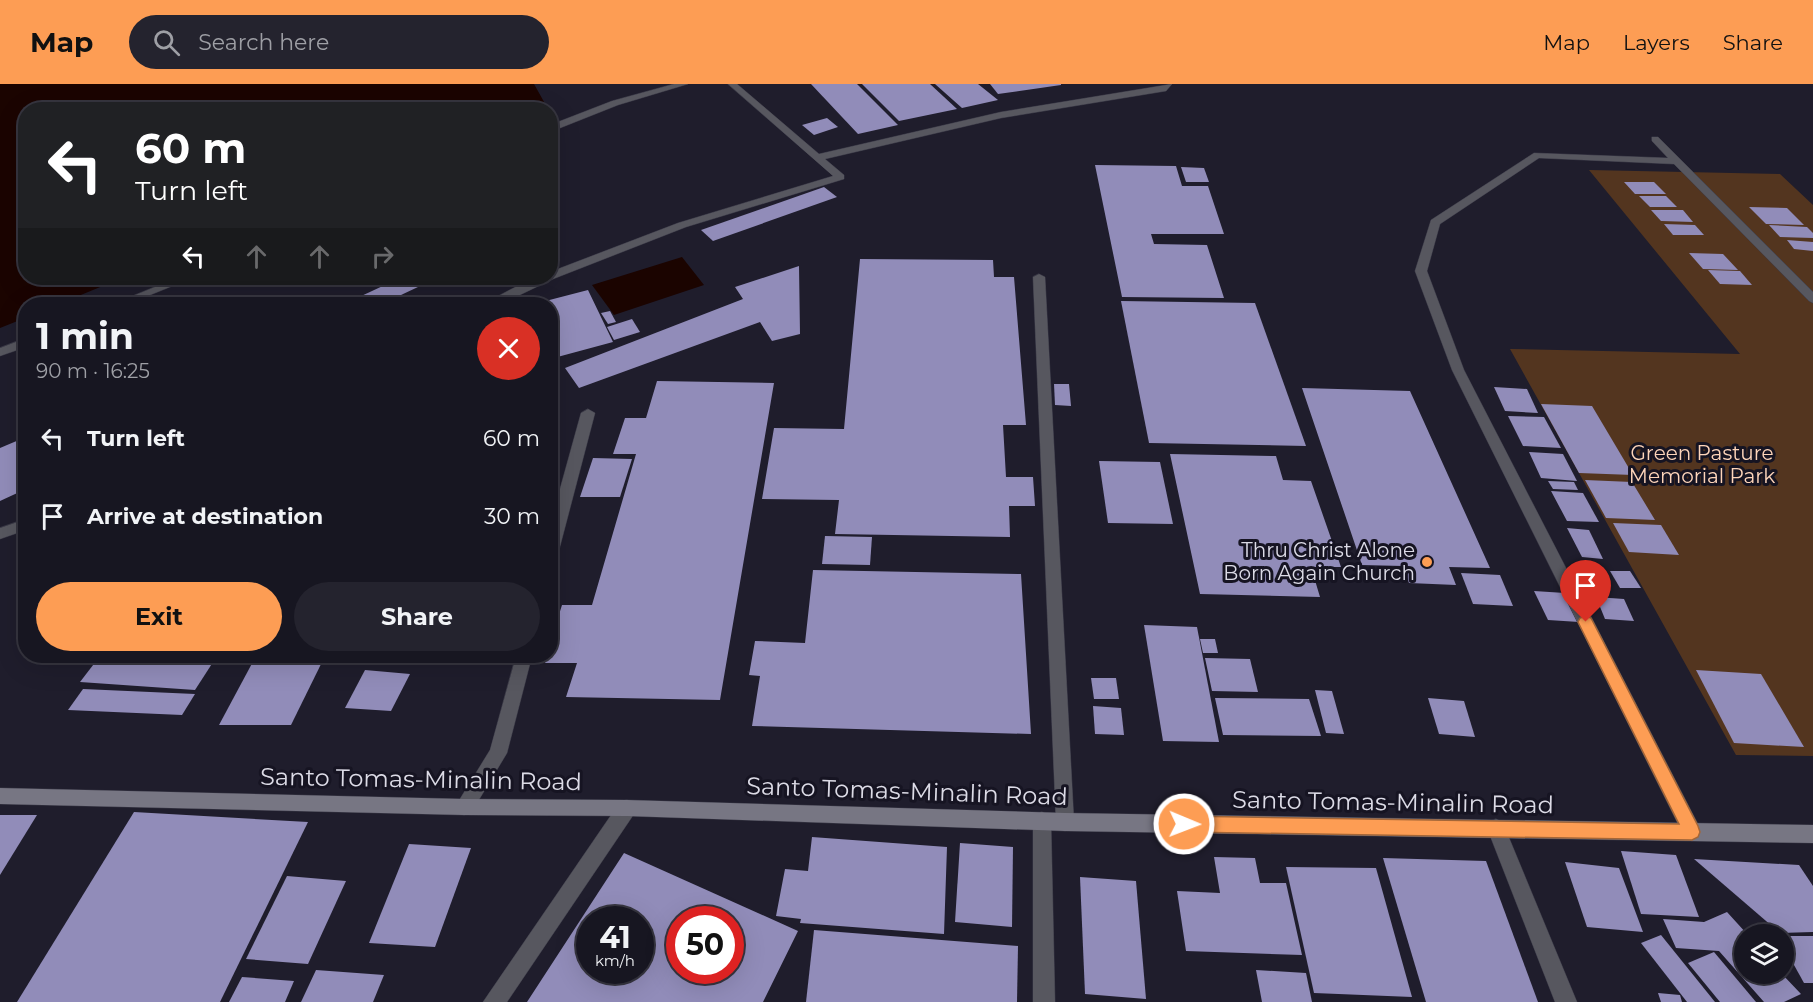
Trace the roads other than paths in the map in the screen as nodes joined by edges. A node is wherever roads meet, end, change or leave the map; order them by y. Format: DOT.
graph roads {
  1 [pos="684,84"];
  2 [pos="732,84"];
  3 [pos="1168,84"];
  4 [pos="558,126"];
  5 [pos="1655,139"];
  6 [pos="819,157"];
  7 [pos="1676,161"];
  8 [pos="558,273"];
  9 [pos="1039,277"];
  10 [pos="168,285"];
  11 [pos="529,285"];
  12 [pos="137,297"];
  13 [pos="506,297"];
  14 [pos="1813,299"];
  15 [pos="18,345"];
  16 [pos="0,352"];
  17 [pos="588,413"];
  18 [pos="558,524"];
  19 [pos="18,527"];
  20 [pos="0,534"];
  21 [pos="522,663"];
  22 [pos="0,796"];
  23 [pos="464,807"];
  24 [pos="627,808"];
  25 [pos="1042,821"];
  26 [pos="1065,822"];
  27 [pos="1496,828"];
  28 [pos="1692,832"];
  29 [pos="1813,834"];
  30 [pos="494,1002"];
  31 [pos="1044,1002"];
  32 [pos="1566,1002"];
  1 -- 4 [label="street"];
  2 -- 6 [label="street"];
  3 -- 6 [label="street"];
  5 -- 7 [label="street"];
  6 -- 8 [label="street"];
  7 -- 14 [label="street"];
  7 -- 28 [label="street"];
  9 -- 26 [label="street"];
  10 -- 12 [label="street"];
  11 -- 13 [label="street"];
  15 -- 16 [label="street"];
  17 -- 18 [label="street"];
  19 -- 20 [label="street"];
  21 -- 23 [label="street"];
  22 -- 23 [label="main road, Santo Tomas-Minalin Road"];
  23 -- 24 [label="main road, Santo Tomas-Minalin Road"];
  24 -- 25 [label="main road, Santo Tomas-Minalin Road"];
  24 -- 30 [label="street"];
  25 -- 26 [label="main road, Santo Tomas-Minalin Road"];
  25 -- 31 [label="street"];
  26 -- 27 [label="main road, Santo Tomas-Minalin Road"];
  27 -- 28 [label="main road, Santo Tomas-Minalin Road"];
  27 -- 32 [label="street"];
  28 -- 29 [label="main road, Santo Tomas-Minalin Road"];
}
